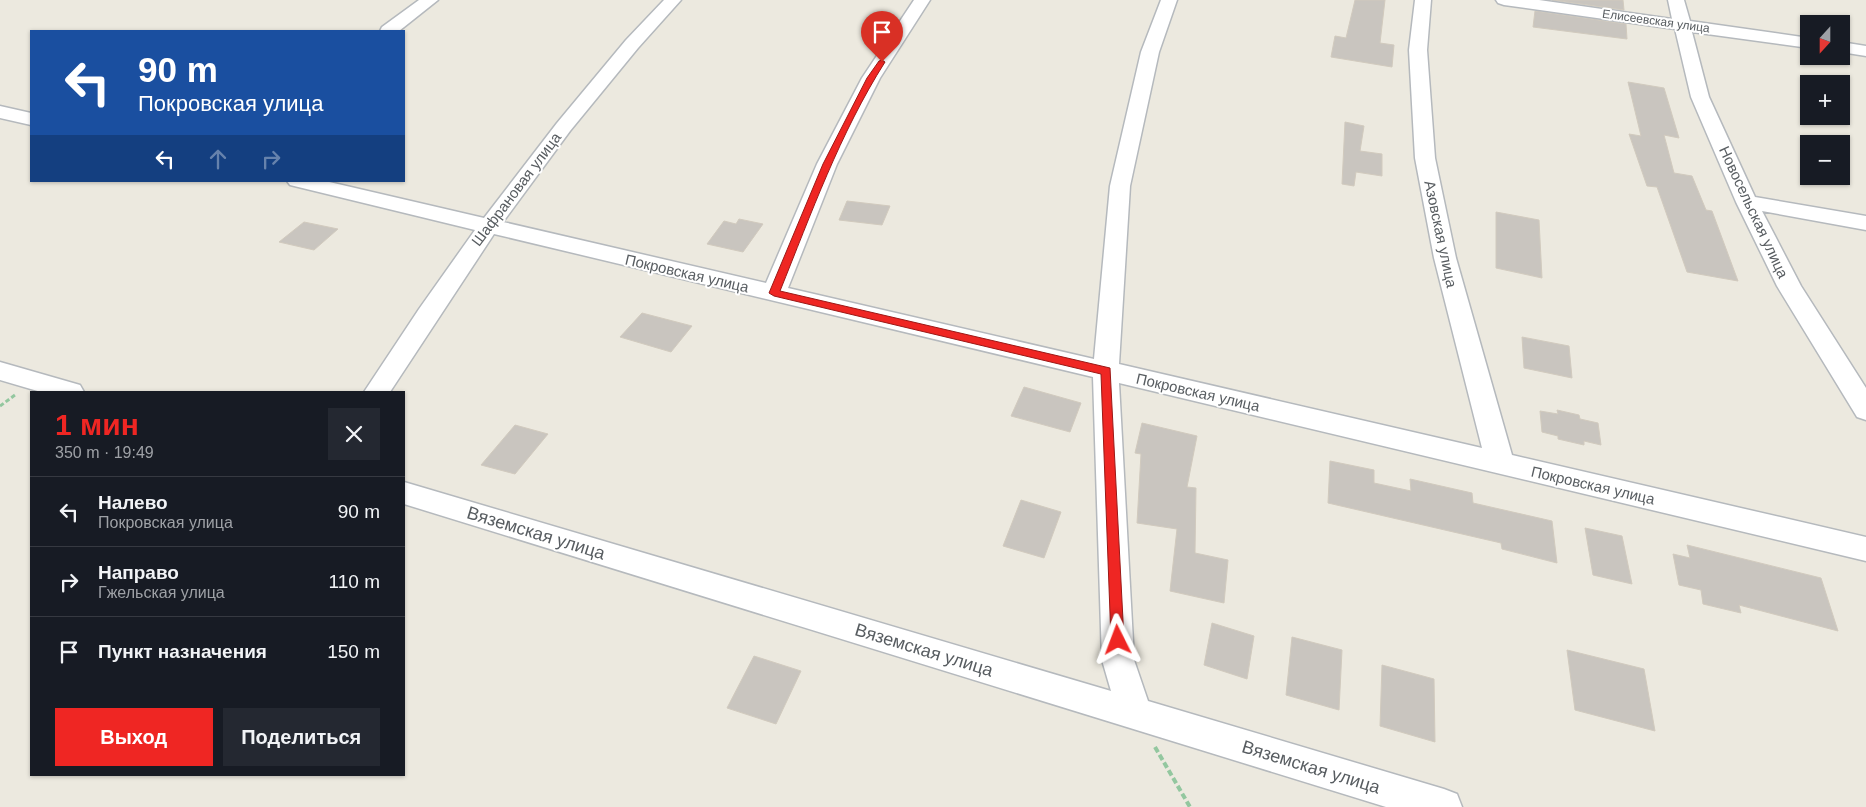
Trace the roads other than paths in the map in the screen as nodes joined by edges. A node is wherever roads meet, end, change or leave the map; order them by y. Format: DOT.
graph roads {
  1 [pos="430,0"];
  2 [pos="673,0"];
  3 [pos="922,0"];
  4 [pos="1169,0"];
  5 [pos="1423,0"];
  6 [pos="1504,0"];
  7 [pos="1676,0"];
  8 [pos="1681,25"];
  9 [pos="389,30"];
  10 [pos="1800,42"];
  11 [pos="1850,48"];
  12 [pos="1866,51"];
  13 [pos="0,112"];
  14 [pos="30,119"];
  15 [pos="301,182"];
  16 [pos="1747,202"];
  17 [pos="1866,223"];
  18 [pos="488,226"];
  19 [pos="774,293"];
  20 [pos="0,371"];
  21 [pos="1106,371"];
  22 [pos="68,391"];
  23 [pos="378,391"];
  24 [pos="1866,410"];
  25 [pos="1500,463"];
  26 [pos="405,493"];
  27 [pos="1866,549"];
  28 [pos="1135,714"];
  29 [pos="1444,807"];
  1 -- 9 [label="street"];
  2 -- 18 [label="street, Шафрановая улица"];
  3 -- 19 [label="street"];
  4 -- 21 [label="street"];
  5 -- 25 [label="street, Азовская улица"];
  6 -- 8 [label="street, Елисеевская улица"];
  7 -- 8 [label="street, Новосельская улица"];
  8 -- 10 [label="street, Елисеевская улица"];
  8 -- 16 [label="street, Новосельская улица"];
  11 -- 12 [label="street"];
  13 -- 14 [label="street"];
  15 -- 18 [label="street, Покровская улица"];
  16 -- 17 [label="street"];
  16 -- 24 [label="street, Новосельская улица"];
  18 -- 19 [label="street, Покровская улица"];
  18 -- 23 [label="street, Шафрановая улица"];
  19 -- 21 [label="street, Покровская улица"];
  20 -- 22 [label="street"];
  21 -- 25 [label="street, Покровская улица"];
  21 -- 28 [label="street"];
  25 -- 27 [label="street, Покровская улица"];
  26 -- 28 [label="street, Вяземская улица"];
  28 -- 29 [label="street, Вяземская улица"];
}
